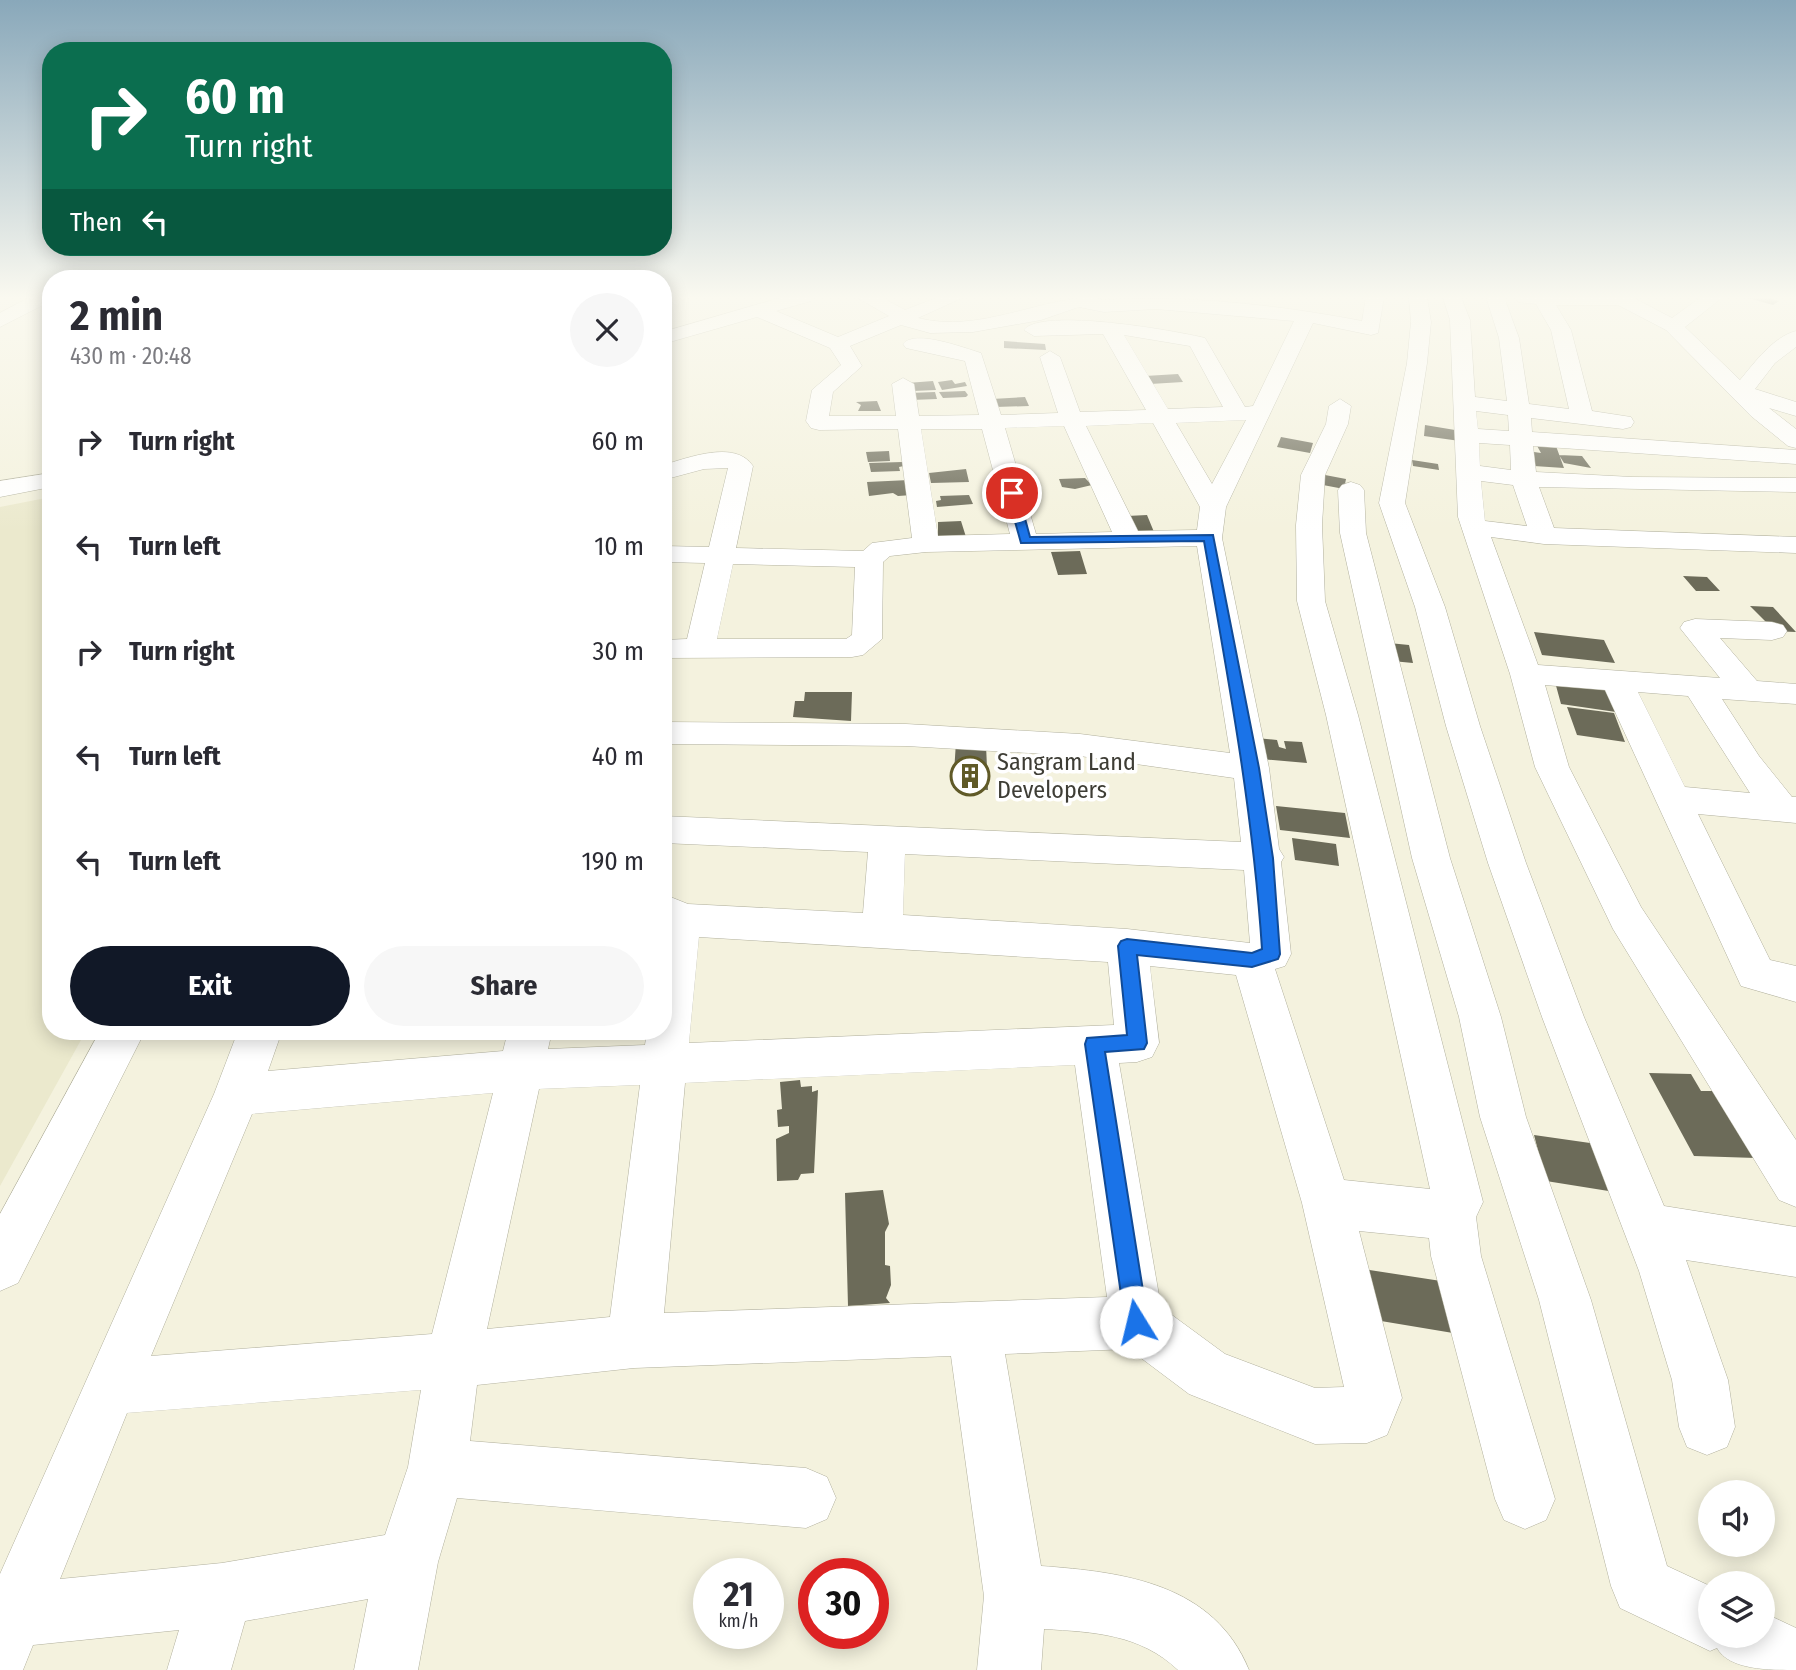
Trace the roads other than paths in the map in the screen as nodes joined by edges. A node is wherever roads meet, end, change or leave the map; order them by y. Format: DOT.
graph roads {
  1 [pos="841,375"];
  2 [pos="979,375"];
  3 [pos="1056,375"];
  4 [pos="1136,375"];
  5 [pos="1222,375"];
  6 [pos="1270,375"];
  7 [pos="1415,375"];
  8 [pos="1463,375"];
  9 [pos="1515,375"];
  10 [pos="1571,375"];
  11 [pos="1724,375"];
  12 [pos="1755,375"];
  13 [pos="903,384"];
  14 [pos="1742,392"];
  15 [pos="1340,406"];
  16 [pos="1796,409"];
  17 [pos="1520,410"];
  18 [pos="1248,412"];
  19 [pos="1159,416"];
  20 [pos="1071,418"];
  21 [pos="1582,418"];
  22 [pos="1466,419"];
  23 [pos="993,422"];
  24 [pos="910,423"];
  25 [pos="1641,424"];
  26 [pos="1704,428"];
  27 [pos="1790,437"];
  28 [pos="1521,440"];
  29 [pos="1796,457"];
  30 [pos="672,472"];
  31 [pos="1469,472"];
  32 [pos="1524,481"];
  33 [pos="42,482"];
  34 [pos="1796,485"];
  35 [pos="0,489"];
  36 [pos="1351,490"];
  37 [pos="1211,522"];
  38 [pos="1474,527"];
  39 [pos="1544,536"];
  40 [pos="1129,540"];
  41 [pos="1025,541"];
  42 [pos="926,544"];
  43 [pos="1796,545"];
  44 [pos="672,554"];
  45 [pos="720,554"];
  46 [pos="869,559"];
  47 [pos="1772,631"];
  48 [pos="672,649"];
  49 [pos="700,649"];
  50 [pos="1526,674"];
  51 [pos="1618,682"];
  52 [pos="1700,689"];
  53 [pos="1748,691"];
  54 [pos="1796,694"];
  55 [pos="672,733"];
  56 [pos="1252,768"];
  57 [pos="1672,799"];
  58 [pos="1789,810"];
  59 [pos="672,829"];
  60 [pos="887,841"];
  61 [pos="1265,858"];
  62 [pos="672,914"];
  63 [pos="881,929"];
  64 [pos="1127,946"];
  65 [pos="1252,960"];
  66 [pos="1796,984"];
  67 [pos="118,1040"];
  68 [pos="257,1040"];
  69 [pos="664,1040"];
  70 [pos="1094,1044"];
  71 [pos="526,1050"];
  72 [pos="663,1065"];
  73 [pos="237,1094"];
  74 [pos="1796,1184"];
  75 [pos="1327,1203"];
  76 [pos="1451,1212"];
  77 [pos="1650,1229"];
  78 [pos="1796,1252"];
  79 [pos="0,1265"];
  80 [pos="1136,1322"];
  81 [pos="974,1329"];
  82 [pos="634,1342"];
  83 [pos="453,1360"];
  84 [pos="110,1387"];
  85 [pos="1707,1427"];
  86 [pos="437,1467"];
  87 [pos="806,1498"];
  88 [pos="1525,1499"];
  89 [pos="407,1562"];
  90 [pos="222,1594"];
  91 [pos="1015,1596"];
  92 [pos="1698,1613"];
  93 [pos="4,1627"];
  94 [pos="1767,1648"];
  95 [pos="1796,1663"];
  96 [pos="1222,1667"];
  97 [pos="199,1670"];
  98 [pos="386,1670"];
  99 [pos="1009,1670"];
  1 -- 24 [label="street"];
  2 -- 23 [label="street"];
  3 -- 20 [label="street"];
  4 -- 19 [label="street"];
  5 -- 18 [label="street"];
  6 -- 18 [label="street"];
  7 -- 77 [label="street"];
  8 -- 22 [label="street"];
  9 -- 17 [label="street"];
  10 -- 21 [label="street"];
  11 -- 14 [label="street"];
  12 -- 14 [label="street"];
  13 -- 24 [label="street"];
  14 -- 16 [label="street"];
  14 -- 27 [label="street"];
  15 -- 76 [label="street"];
  17 -- 21 [label="street"];
  17 -- 22 [label="street"];
  17 -- 28 [label="street"];
  18 -- 19 [label="street"];
  18 -- 37 [label="street"];
  19 -- 20 [label="street"];
  19 -- 37 [label="street"];
  20 -- 23 [label="street"];
  20 -- 40 [label="street"];
  21 -- 25 [label="street"];
  22 -- 28 [label="street"];
  22 -- 31 [label="street"];
  23 -- 24 [label="street"];
  23 -- 41 [label="street"];
  24 -- 42 [label="street"];
  26 -- 27 [label="street"];
  28 -- 29 [label="street"];
  28 -- 32 [label="street"];
  30 -- 45 [label="street"];
  31 -- 32 [label="street"];
  31 -- 38 [label="street"];
  32 -- 34 [label="street"];
  32 -- 39 [label="street"];
  33 -- 35 [label="street"];
  36 -- 92 [label="street"];
  37 -- 40 [label="street"];
  37 -- 56 [label="street"];
  38 -- 39 [label="street"];
  38 -- 50 [label="street"];
  39 -- 43 [label="street"];
  40 -- 41 [label="street"];
  41 -- 42 [label="street"];
  42 -- 46 [label="street"];
  44 -- 45 [label="street"];
  45 -- 46 [label="street"];
  45 -- 49 [label="street"];
  46 -- 49 [label="street"];
  47 -- 53 [label="street"];
  48 -- 49 [label="street"];
  50 -- 51 [label="street"];
  50 -- 74 [label="street"];
  51 -- 52 [label="street"];
  51 -- 57 [label="street"];
  52 -- 53 [label="street"];
  52 -- 58 [label="street"];
  53 -- 54 [label="street"];
  55 -- 56 [label="street"];
  56 -- 61 [label="street"];
  57 -- 58 [label="street"];
  57 -- 66 [label="street"];
  59 -- 60 [label="street"];
  60 -- 61 [label="street"];
  60 -- 63 [label="street"];
  61 -- 65 [label="street"];
  62 -- 63 [label="street"];
  63 -- 64 [label="street"];
  64 -- 65 [label="street"];
  64 -- 70 [label="street"];
  65 -- 75 [label="street"];
  67 -- 79 [label="street"];
  68 -- 73 [label="street"];
  69 -- 72 [label="street"];
  70 -- 72 [label="street"];
  70 -- 80 [label="street"];
  71 -- 72 [label="street"];
  71 -- 73 [label="street"];
  71 -- 83 [label="street"];
  72 -- 82 [label="street"];
  73 -- 84 [label="street"];
  75 -- 76 [label="street"];
  75 -- 80 [label="street"];
  76 -- 88 [label="street"];
  77 -- 78 [label="street"];
  77 -- 85 [label="street"];
  80 -- 81 [label="street"];
  81 -- 82 [label="street"];
  81 -- 91 [label="street"];
  82 -- 83 [label="street"];
  83 -- 84 [label="street"];
  83 -- 86 [label="street"];
  84 -- 93 [label="street"];
  86 -- 87 [label="street"];
  86 -- 89 [label="street"];
  89 -- 90 [label="street"];
  89 -- 98 [label="street"];
  90 -- 93 [label="street"];
  90 -- 97 [label="street"];
  91 -- 96 [label="street"];
  91 -- 99 [label="street"];
  94 -- 95 [label="street"];
}
